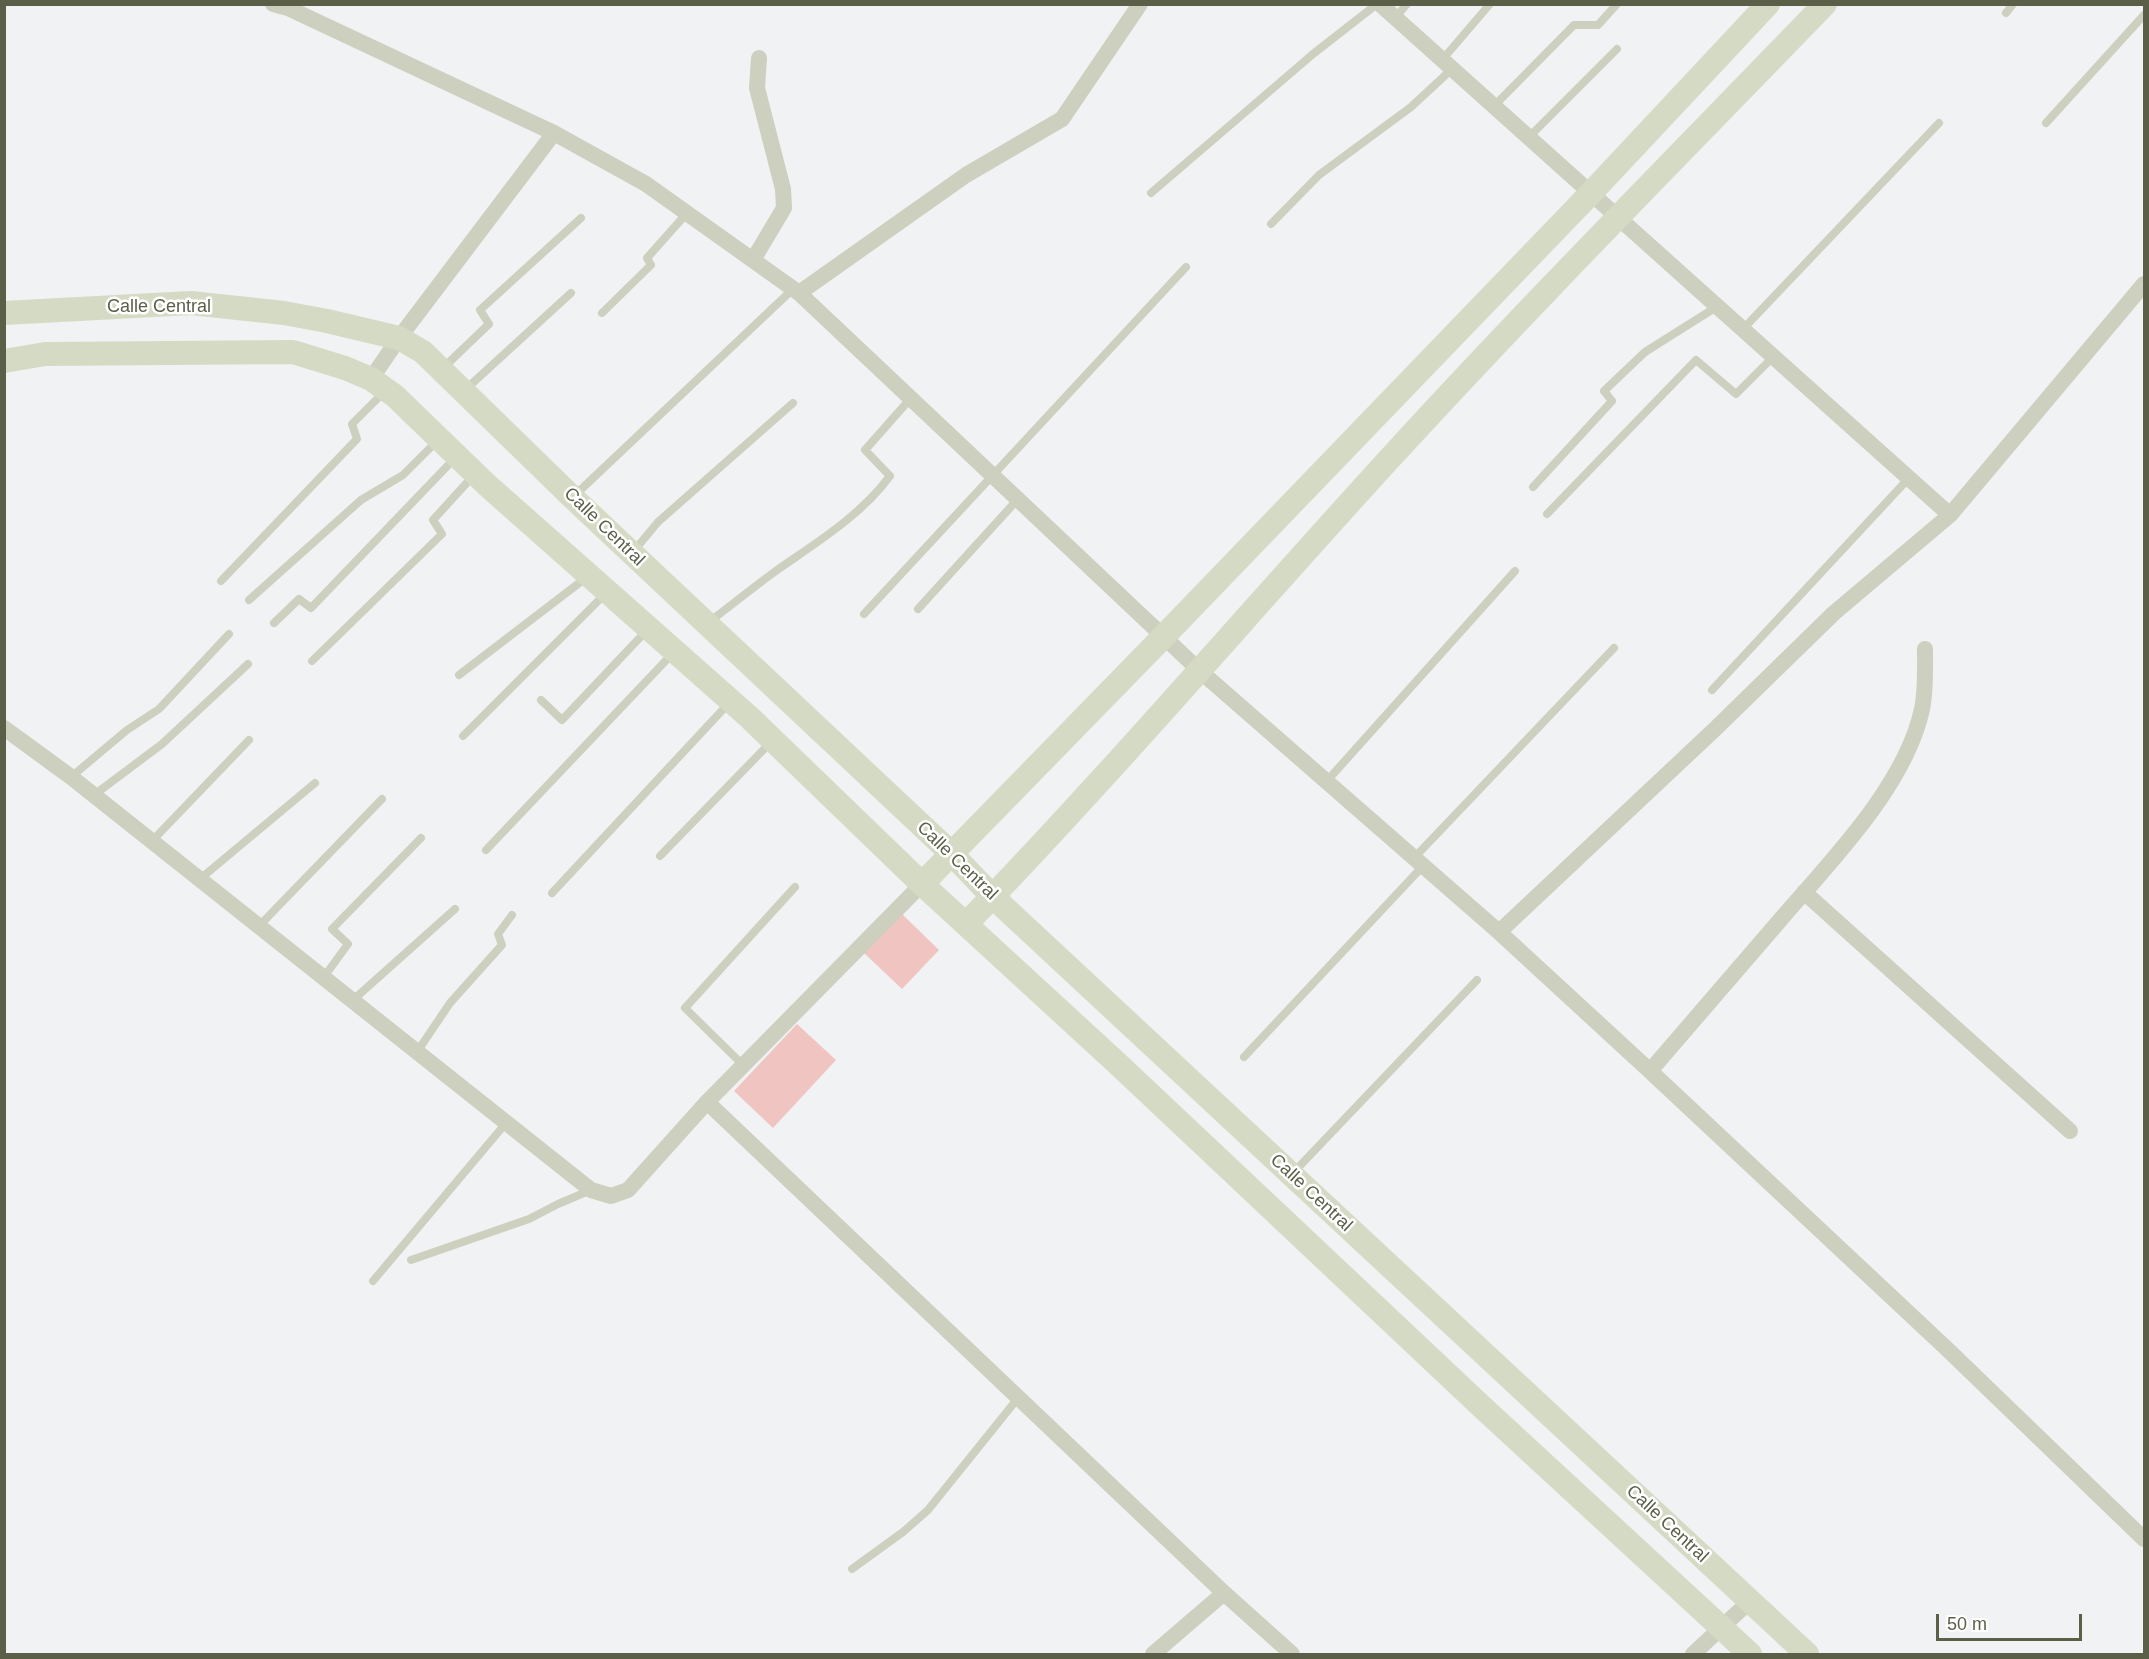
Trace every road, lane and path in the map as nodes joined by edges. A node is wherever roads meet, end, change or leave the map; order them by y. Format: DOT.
graph roads {
  1 [pos="273,4"];
  2 [pos="1140,4"];
  3 [pos="1379,4"];
  4 [pos="1407,4"];
  5 [pos="1490,4"];
  6 [pos="1617,4"];
  7 [pos="1768,4"];
  8 [pos="1825,4"];
  9 [pos="2013,4"];
  10 [pos="2006,12"];
  11 [pos="2145,15"];
  12 [pos="1395,18"];
  13 [pos="1617,49"];
  14 [pos="759,58"];
  15 [pos="1447,64"];
  16 [pos="1494,106"];
  17 [pos="1939,123"];
  18 [pos="2046,123"];
  19 [pos="554,133"];
  20 [pos="1528,137"];
  21 [pos="1151,193"];
  22 [pos="1590,193"];
  23 [pos="687,213"];
  24 [pos="1618,217"];
  25 [pos="581,218"];
  26 [pos="1271,224"];
  27 [pos="753,260"];
  28 [pos="1186,267"];
  29 [pos="2145,284"];
  30 [pos="796,291"];
  31 [pos="571,293"];
  32 [pos="1718,306"];
  33 [pos="4,313"];
  34 [pos="602,313"];
  35 [pos="1743,329"];
  36 [pos="399,338"];
  37 [pos="1774,356"];
  38 [pos="4,362"];
  39 [pos="441,369"];
  40 [pos="379,385"];
  41 [pos="464,392"];
  42 [pos="911,398"];
  43 [pos="793,403"];
  44 [pos="439,438"];
  45 [pos="457,456"];
  46 [pos="475,474"];
  47 [pos="993,475"];
  48 [pos="1909,478"];
  49 [pos="1533,487"];
  50 [pos="573,497"];
  51 [pos="1018,499"];
  52 [pos="1547,514"];
  53 [pos="1950,515"];
  54 [pos="632,553"];
  55 [pos="1515,571"];
  56 [pos="589,576"];
  57 [pos="221,581"];
  58 [pos="608,592"];
  59 [pos="249,600"];
  60 [pos="918,609"];
  61 [pos="864,614"];
  62 [pos="274,623"];
  63 [pos="706,624"];
  64 [pos="648,628"];
  65 [pos="229,634"];
  66 [pos="1164,636"];
  67 [pos="1614,648"];
  68 [pos="1925,649"];
  69 [pos="675,651"];
  70 [pos="312,661"];
  71 [pos="248,664"];
  72 [pos="1200,671"];
  73 [pos="459,675"];
  74 [pos="775,689"];
  75 [pos="1712,690"];
  76 [pos="540,700"];
  77 [pos="731,701"];
  78 [pos="749,717"];
  79 [pos="4,728"];
  80 [pos="463,736"];
  81 [pos="249,740"];
  82 [pos="773,740"];
  83 [pos="71,777"];
  84 [pos="1326,782"];
  85 [pos="315,783"];
  86 [pos="94,795"];
  87 [pos="382,799"];
  88 [pos="421,838"];
  89 [pos="152,841"];
  90 [pos="486,850"];
  91 [pos="952,854"];
  92 [pos="660,856"];
  93 [pos="1418,862"];
  94 [pos="200,879"];
  95 [pos="922,884"];
  96 [pos="795,886"];
  97 [pos="1804,892"];
  98 [pos="552,893"];
  99 [pos="993,897"];
  100 [pos="455,909"];
  101 [pos="512,915"];
  102 [pos="967,923"];
  103 [pos="260,926"];
  104 [pos="1499,932"];
  105 [pos="324,977"];
  106 [pos="1477,981"];
  107 [pos="353,1000"];
  108 [pos="417,1052"];
  109 [pos="1244,1058"];
  110 [pos="743,1065"];
  111 [pos="1650,1071"];
  112 [pos="706,1102"];
  113 [pos="506,1123"];
  114 [pos="2070,1131"];
  115 [pos="1292,1175"];
  116 [pos="591,1190"];
  117 [pos="411,1260"];
  118 [pos="373,1281"];
  119 [pos="1018,1398"];
  120 [pos="2145,1539"];
  121 [pos="852,1569"];
  122 [pos="1224,1593"];
  123 [pos="1750,1601"];
  124 [pos="1721,1629"];
  125 [pos="1153,1654"];
  126 [pos="1292,1654"];
  127 [pos="1693,1654"];
  128 [pos="1750,1654"];
  129 [pos="1807,1654"];
  1 -- 19 [label="street"];
  2 -- 30 [label="street"];
  3 -- 12 [label="street"];
  3 -- 21 [label="lane"];
  4 -- 12 [label="lane"];
  5 -- 15 [label="lane"];
  6 -- 16 [label="lane"];
  7 -- 22 [label="street"];
  8 -- 24 [label="street"];
  9 -- 10 [label="lane"];
  11 -- 18 [label="lane"];
  12 -- 15 [label="street"];
  13 -- 20 [label="lane"];
  14 -- 27 [label="street"];
  15 -- 16 [label="street"];
  15 -- 26 [label="lane"];
  16 -- 20 [label="street"];
  17 -- 35 [label="lane"];
  19 -- 23 [label="street"];
  19 -- 36 [label="street"];
  20 -- 22 [label="street"];
  22 -- 24 [label="street"];
  22 -- 66 [label="street"];
  23 -- 27 [label="street"];
  23 -- 34 [label="lane"];
  24 -- 32 [label="street"];
  24 -- 72 [label="street"];
  25 -- 39 [label="lane"];
  27 -- 30 [label="street"];
  28 -- 47 [label="lane"];
  29 -- 53 [label="street"];
  30 -- 42 [label="street"];
  30 -- 50 [label="lane"];
  31 -- 41 [label="lane"];
  32 -- 35 [label="street"];
  32 -- 49 [label="lane"];
  33 -- 36 [label="street, Calle Central"];
  35 -- 37 [label="street"];
  36 -- 39 [label="street, Calle Central"];
  36 -- 40 [label="street"];
  37 -- 48 [label="street"];
  37 -- 52 [label="lane"];
  38 -- 40 [label="street"];
  39 -- 41 [label="street, Calle Central"];
  40 -- 44 [label="street"];
  40 -- 57 [label="lane"];
  41 -- 50 [label="street, Calle Central"];
  42 -- 47 [label="street"];
  42 -- 63 [label="lane"];
  43 -- 54 [label="lane"];
  44 -- 45 [label="street"];
  44 -- 59 [label="lane"];
  45 -- 46 [label="street"];
  45 -- 62 [label="lane"];
  46 -- 56 [label="street"];
  46 -- 70 [label="lane"];
  47 -- 51 [label="street"];
  47 -- 61 [label="lane"];
  48 -- 53 [label="street"];
  48 -- 75 [label="lane"];
  50 -- 54 [label="street, Calle Central"];
  51 -- 60 [label="lane"];
  51 -- 66 [label="street"];
  53 -- 104 [label="street"];
  54 -- 63 [label="street, Calle Central"];
  55 -- 84 [label="lane"];
  56 -- 58 [label="street"];
  56 -- 73 [label="lane"];
  58 -- 64 [label="street"];
  58 -- 80 [label="lane"];
  63 -- 74 [label="street, Calle Central"];
  64 -- 69 [label="street"];
  64 -- 76 [label="lane"];
  65 -- 83 [label="lane"];
  66 -- 72 [label="street"];
  66 -- 91 [label="street"];
  67 -- 93 [label="lane"];
  68 -- 97 [label="street"];
  69 -- 77 [label="street"];
  69 -- 90 [label="lane"];
  71 -- 86 [label="lane"];
  72 -- 84 [label="street"];
  72 -- 99 [label="street"];
  74 -- 78 [label="street"];
  74 -- 91 [label="street, Calle Central"];
  77 -- 78 [label="street"];
  77 -- 98 [label="lane"];
  78 -- 82 [label="street"];
  79 -- 83 [label="street"];
  81 -- 89 [label="lane"];
  82 -- 92 [label="lane"];
  82 -- 95 [label="street"];
  83 -- 86 [label="street"];
  84 -- 93 [label="street"];
  85 -- 94 [label="lane"];
  86 -- 89 [label="street"];
  87 -- 103 [label="lane"];
  88 -- 105 [label="lane"];
  89 -- 94 [label="street"];
  91 -- 95 [label="street"];
  91 -- 99 [label="street, Calle Central"];
  93 -- 104 [label="street"];
  93 -- 109 [label="lane"];
  94 -- 103 [label="street"];
  95 -- 102 [label="street"];
  95 -- 110 [label="street"];
  96 -- 110 [label="lane"];
  97 -- 111 [label="street"];
  97 -- 114 [label="street"];
  99 -- 102 [label="street"];
  99 -- 115 [label="street, Calle Central"];
  100 -- 107 [label="lane"];
  101 -- 108 [label="lane"];
  102 -- 124 [label="street"];
  103 -- 105 [label="street"];
  104 -- 111 [label="street"];
  105 -- 107 [label="street"];
  106 -- 115 [label="lane"];
  107 -- 108 [label="street"];
  108 -- 113 [label="street"];
  110 -- 112 [label="street"];
  111 -- 120 [label="street"];
  112 -- 116 [label="street"];
  112 -- 119 [label="street"];
  113 -- 116 [label="street"];
  113 -- 118 [label="lane"];
  115 -- 123 [label="street, Calle Central"];
  116 -- 117 [label="lane"];
  119 -- 121 [label="lane"];
  119 -- 122 [label="street"];
  122 -- 125 [label="street"];
  122 -- 126 [label="street"];
  123 -- 124 [label="street"];
  123 -- 129 [label="street, Calle Central"];
  124 -- 127 [label="street"];
  124 -- 128 [label="street"];
}
